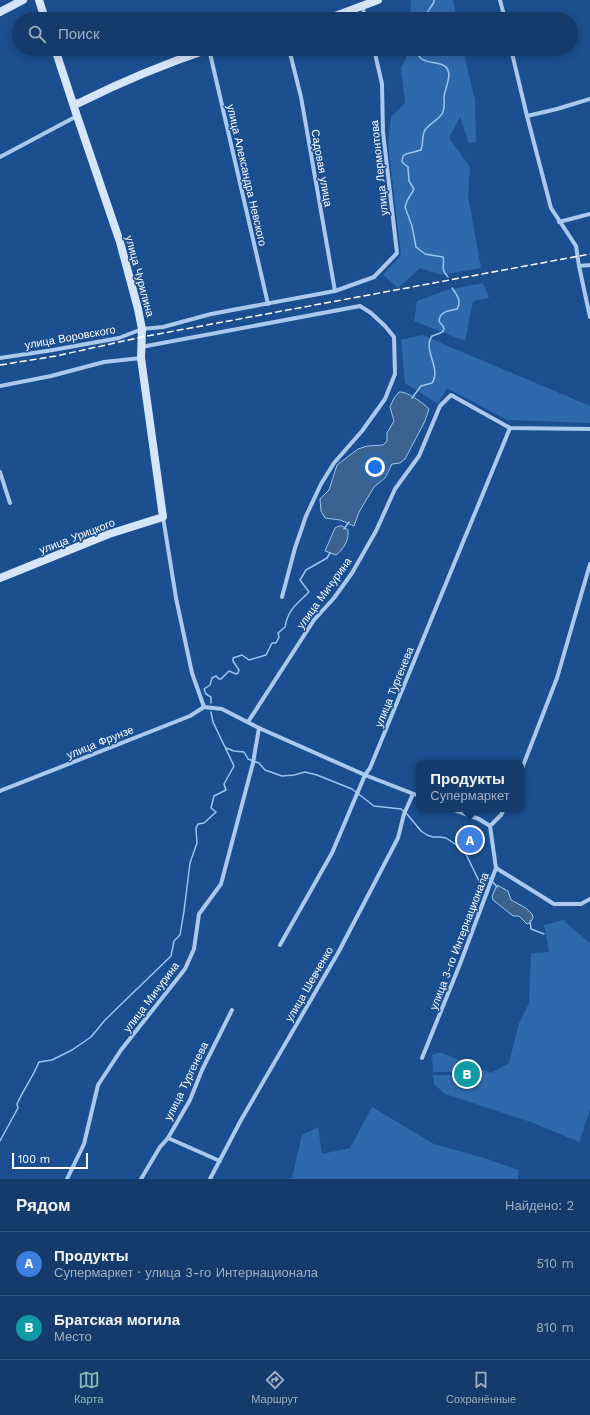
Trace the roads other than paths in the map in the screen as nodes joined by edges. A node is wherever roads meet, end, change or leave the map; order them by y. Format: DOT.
graph roads {
  1 [pos="23,0"];
  2 [pos="39,0"];
  3 [pos="378,0"];
  4 [pos="500,0"];
  5 [pos="362,6"];
  6 [pos="0,12"];
  7 [pos="43,12"];
  8 [pos="346,12"];
  9 [pos="364,12"];
  10 [pos="503,12"];
  11 [pos="57,56"];
  12 [pos="187,56"];
  13 [pos="211,56"];
  14 [pos="292,56"];
  15 [pos="376,56"];
  16 [pos="514,56"];
  17 [pos="590,99"];
  18 [pos="74,104"];
  19 [pos="77,116"];
  20 [pos="527,116"];
  21 [pos="0,157"];
  22 [pos="590,214"];
  23 [pos="560,222"];
  24 [pos="590,265"];
  25 [pos="579,266"];
  26 [pos="374,277"];
  27 [pos="335,291"];
  28 [pos="268,304"];
  29 [pos="590,317"];
  30 [pos="142,329"];
  31 [pos="141,347"];
  32 [pos="0,358"];
  33 [pos="141,358"];
  34 [pos="0,386"];
  35 [pos="510,428"];
  36 [pos="590,429"];
  37 [pos="0,472"];
  38 [pos="10,503"];
  39 [pos="162,517"];
  40 [pos="590,564"];
  41 [pos="0,578"];
  42 [pos="282,597"];
  43 [pos="204,707"];
  44 [pos="248,722"];
  45 [pos="259,728"];
  46 [pos="524,763"];
  47 [pos="365,775"];
  48 [pos="0,791"];
  49 [pos="412,794"];
  50 [pos="416,795"];
  51 [pos="460,812"];
  52 [pos="502,812"];
  53 [pos="490,826"];
  54 [pos="496,868"];
  55 [pos="590,899"];
  56 [pos="280,945"];
  57 [pos="232,1010"];
  58 [pos="422,1058"];
  59 [pos="168,1138"];
  60 [pos="220,1161"];
  61 [pos="67,1179"];
  62 [pos="141,1179"];
  63 [pos="210,1179"];
  1 -- 6 [label="street"];
  2 -- 7 [label="street"];
  3 -- 5 [label="street"];
  4 -- 10 [label="street"];
  5 -- 8 [label="street"];
  5 -- 9 [label="street"];
  11 -- 18 [label="street, улица Чурилина"];
  12 -- 18 [label="street"];
  13 -- 28 [label="street, улица Александра Невского"];
  14 -- 27 [label="street, Садовая улица"];
  15 -- 26 [label="street, улица Лермонтова"];
  16 -- 20 [label="street"];
  17 -- 20 [label="street"];
  18 -- 19 [label="street, улица Чурилина"];
  19 -- 21 [label="street"];
  19 -- 30 [label="street, улица Чурилина"];
  20 -- 23 [label="street"];
  22 -- 23 [label="street"];
  23 -- 25 [label="street"];
  24 -- 25 [label="street"];
  25 -- 29 [label="street"];
  26 -- 27 [label="street, улица Воровского"];
  27 -- 28 [label="street, улица Воровского"];
  28 -- 30 [label="street, улица Воровского"];
  30 -- 31 [label="street, улица Чурилина"];
  30 -- 32 [label="street, улица Воровского"];
  31 -- 33 [label="street, улица Чурилина"];
  31 -- 42 [label="street"];
  33 -- 34 [label="street"];
  33 -- 39 [label="street, улица Чурилина"];
  35 -- 36 [label="street"];
  35 -- 44 [label="street, улица Мичурина"];
  35 -- 47 [label="street, улица Тургенева"];
  37 -- 38 [label="street"];
  39 -- 41 [label="street, улица Урицкого"];
  39 -- 43 [label="street"];
  40 -- 46 [label="street"];
  43 -- 44 [label="street"];
  43 -- 48 [label="street, улица Фрунзе"];
  44 -- 45 [label="street"];
  45 -- 47 [label="street"];
  45 -- 61 [label="street, улица Мичурина"];
  47 -- 49 [label="street"];
  47 -- 56 [label="street, улица Тургенева"];
  49 -- 50 [label="street"];
  49 -- 60 [label="street, улица Шевченко"];
  51 -- 53 [label="street"];
  52 -- 53 [label="street"];
  53 -- 54 [label="street, улица 3-го Интернационала"];
  54 -- 55 [label="street"];
  54 -- 58 [label="street, улица 3-го Интернационала"];
  57 -- 59 [label="street, улица Тургенева"];
  59 -- 60 [label="street"];
  59 -- 62 [label="street, улица Тургенева"];
  60 -- 63 [label="street, улица Шевченко"];
}
